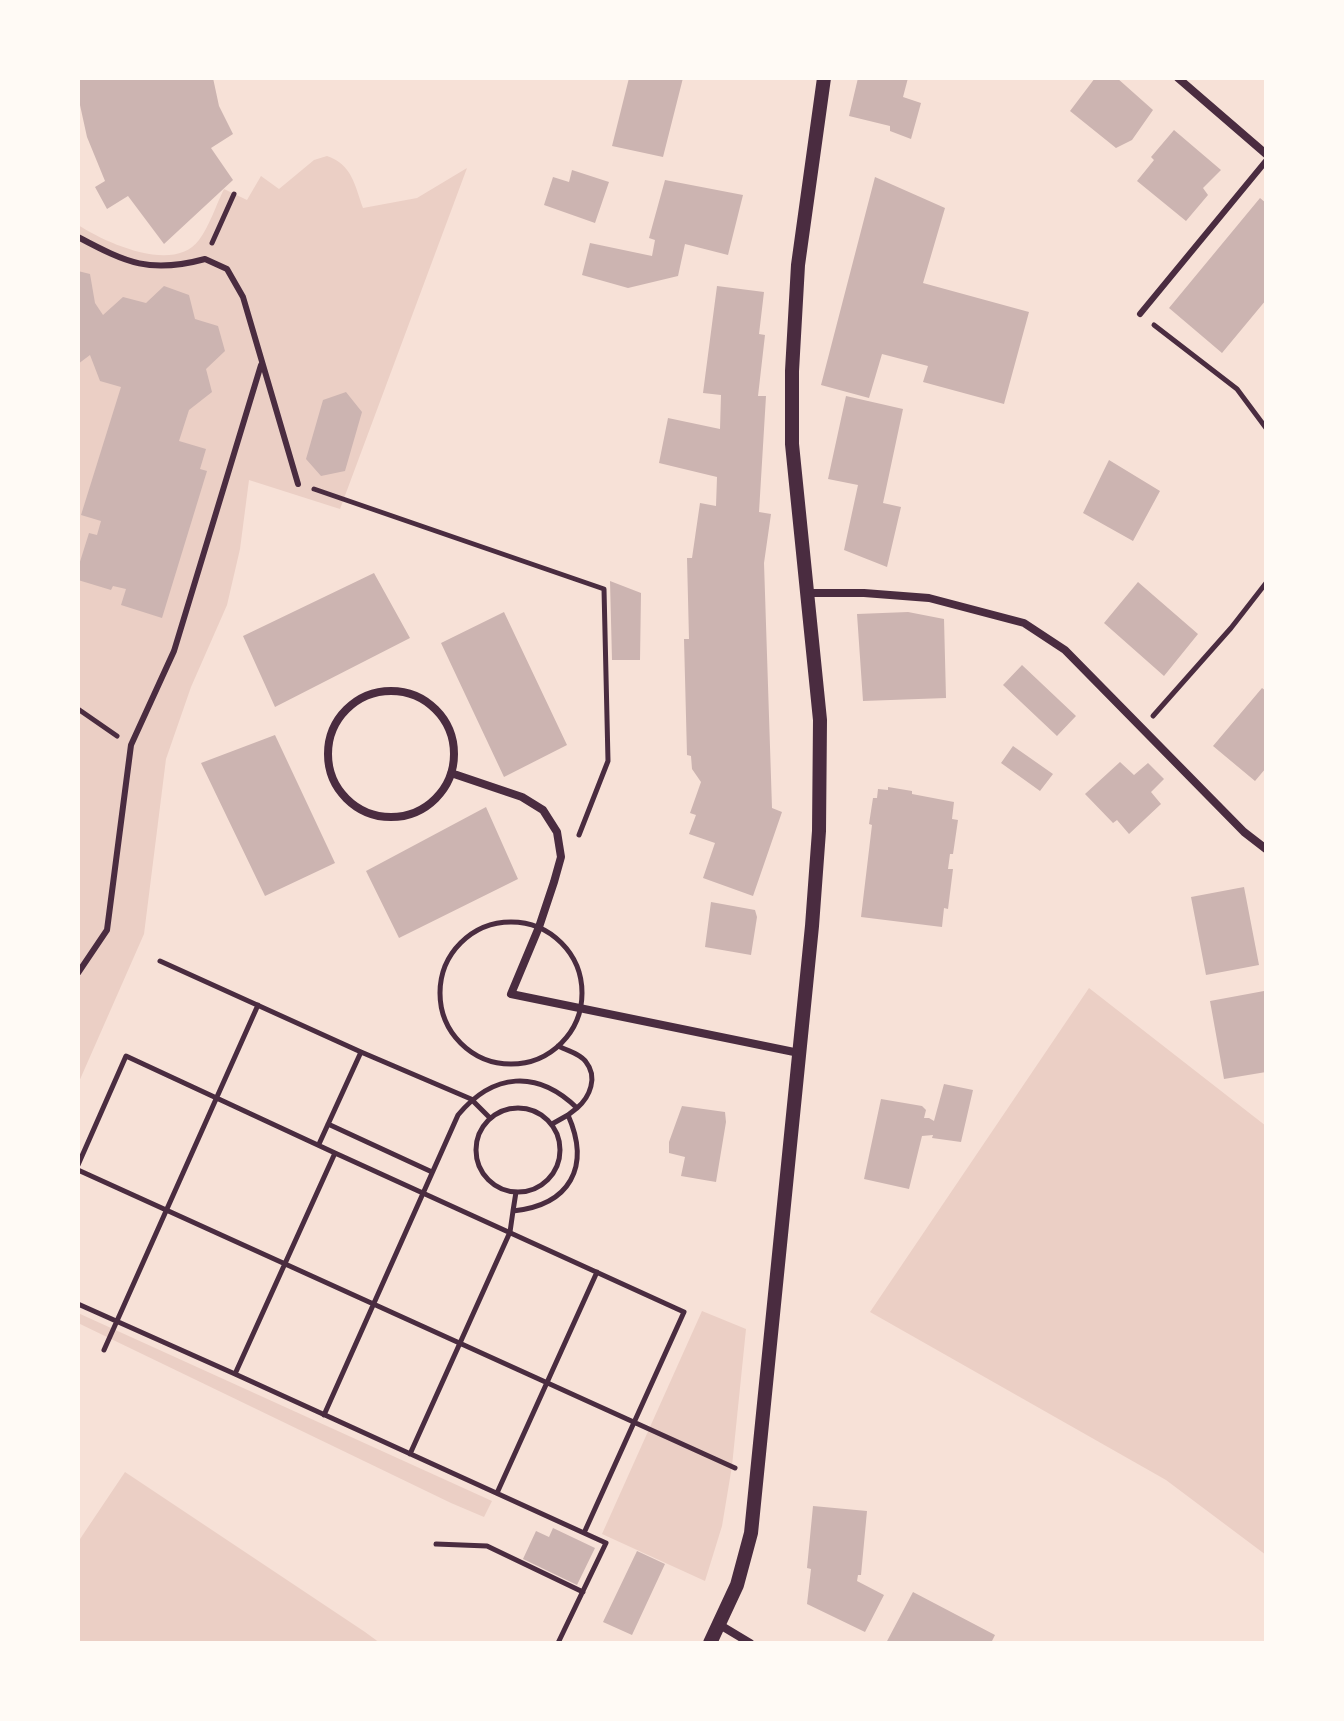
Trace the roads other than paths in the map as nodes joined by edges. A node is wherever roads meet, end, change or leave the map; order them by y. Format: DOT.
graph roads {
  1 [pos="824,78"];
  2 [pos="1178,78"];
  3 [pos="1266,154"];
  4 [pos="1266,161"];
  5 [pos="78,237"];
  6 [pos="1140,314"];
  7 [pos="261,365"];
  8 [pos="298,484"];
  9 [pos="807,593"];
  10 [pos="451,773"];
  11 [pos="1266,849"];
  12 [pos="78,973"];
  13 [pos="799,1053"];
  14 [pos="720,1625"];
  15 [pos="710,1643"];
  16 [pos="750,1643"];
  1 -- 9 [label="street"];
  2 -- 3 [label="street"];
  4 -- 6 [label="lane"];
  5 -- 7 [label="lane"];
  7 -- 8 [label="lane"];
  7 -- 12 [label="lane"];
  9 -- 11 [label="street"];
  9 -- 13 [label="street"];
  10 -- 10 [label="street"];
  10 -- 13 [label="street"];
  13 -- 14 [label="street"];
  14 -- 15 [label="street"];
  14 -- 16 [label="street"];
}
